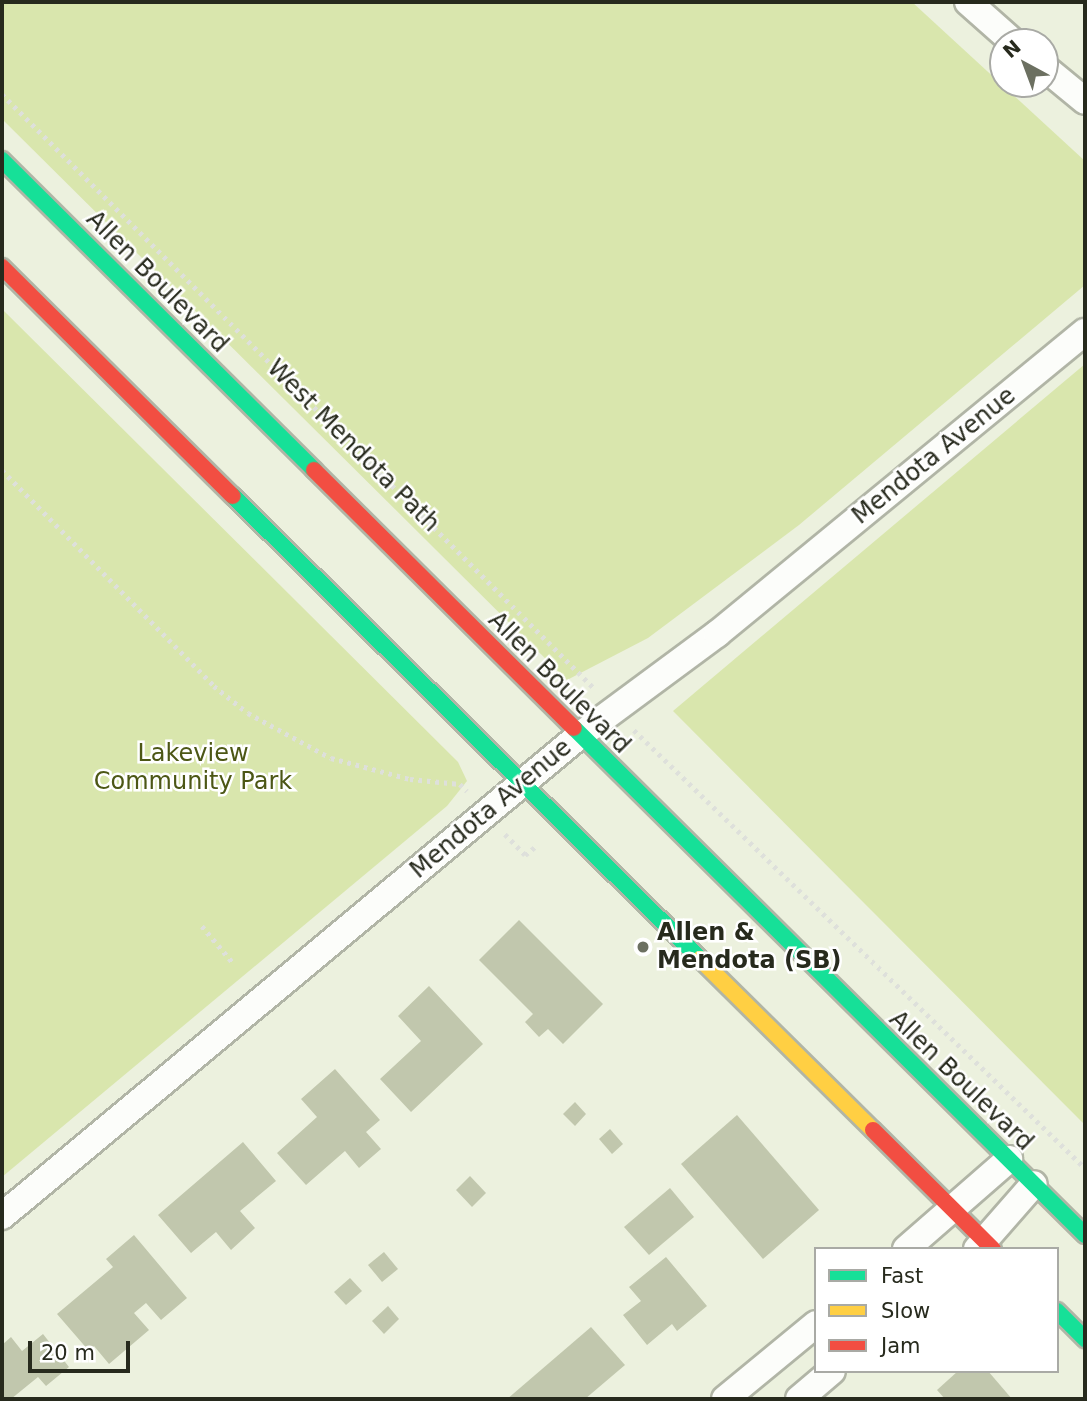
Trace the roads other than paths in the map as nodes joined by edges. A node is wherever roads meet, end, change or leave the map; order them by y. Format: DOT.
graph roads {
  1 [pos="968,2"];
  2 [pos="997,28"];
  3 [pos="1059,80"];
  4 [pos="1085,101"];
  5 [pos="2,160"];
  6 [pos="2,267"];
  7 [pos="1085,332"];
  8 [pos="579,736"];
  9 [pos="522,783"];
  10 [pos="1009,1159"];
  11 [pos="1034,1184"];
  12 [pos="954,1208"];
  13 [pos="2,1216"];
  14 [pos="1085,1235"];
  15 [pos="985,1246"];
  16 [pos="908,1247"];
  17 [pos="1059,1313"];
  18 [pos="814,1326"];
  19 [pos="1085,1339"];
  20 [pos="830,1373"];
  21 [pos="725,1399"];
  22 [pos="799,1399"];
  1 -- 2 [label="street"];
  3 -- 4 [label="street"];
  5 -- 8 [label="main road, Allen Boulevard"];
  6 -- 9 [label="main road"];
  7 -- 8 [label="street, Mendota Avenue"];
  8 -- 9 [label="street, Mendota Avenue"];
  8 -- 10 [label="main road, Allen Boulevard"];
  9 -- 12 [label="main road"];
  9 -- 13 [label="street, Mendota Avenue"];
  10 -- 11 [label="main road, Allen Boulevard"];
  10 -- 12 [label="street"];
  11 -- 14 [label="main road, Allen Boulevard"];
  11 -- 15 [label="street"];
  12 -- 15 [label="main road"];
  12 -- 16 [label="street"];
  17 -- 19 [label="main road"];
  18 -- 21 [label="street"];
  20 -- 22 [label="street"];
}
